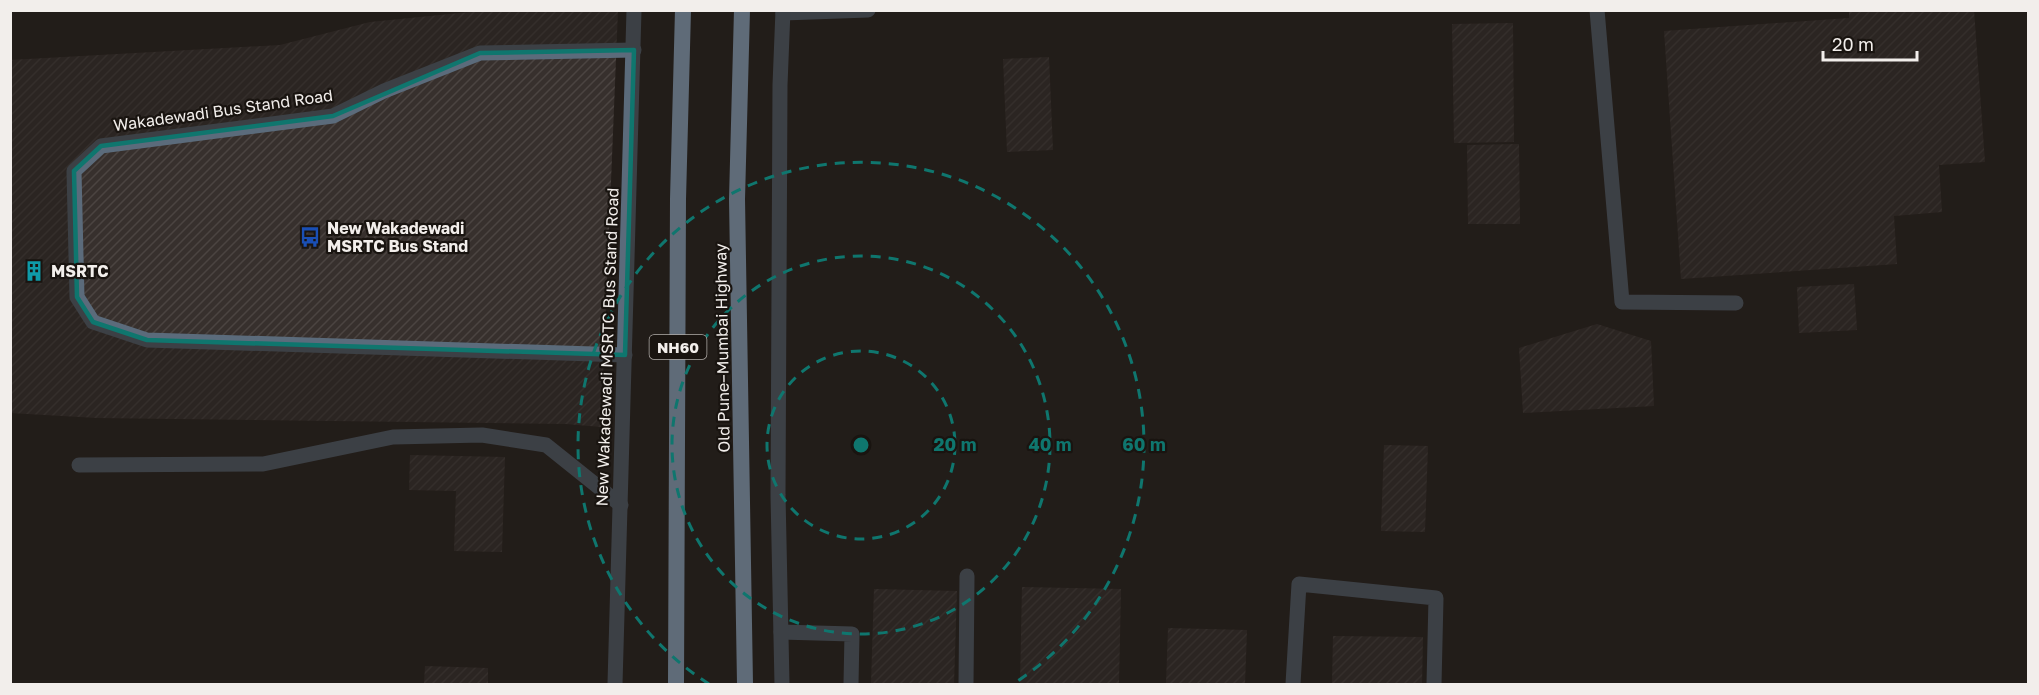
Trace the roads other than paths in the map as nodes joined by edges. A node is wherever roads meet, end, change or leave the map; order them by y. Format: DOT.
graph roads {
  1 [pos="634,10"];
  2 [pos="683,10"];
  3 [pos="742,10"];
  4 [pos="868,10"];
  5 [pos="1597,10"];
  6 [pos="783,12"];
  7 [pos="634,50"];
  8 [pos="1736,303"];
  9 [pos="625,355"];
  10 [pos="79,465"];
  11 [pos="621,505"];
  12 [pos="967,576"];
  13 [pos="781,632"];
  14 [pos="615,684"];
  15 [pos="676,684"];
  16 [pos="745,684"];
  17 [pos="782,684"];
  18 [pos="851,684"];
  19 [pos="966,684"];
  20 [pos="1293,684"];
  21 [pos="1434,684"];
  1 -- 7 [label="street, New Wakadewadi MSRTC Bus Stand Road"];
  2 -- 15 [label="highway, NH60"];
  3 -- 16 [label="highway, Old Pune–Mumbai Highway"];
  4 -- 6 [label="street"];
  5 -- 8 [label="street"];
  6 -- 13 [label="street"];
  7 -- 9 [label="street, New Wakadewadi MSRTC Bus Stand Road"];
  7 -- 9 [label="street, Wakadewadi Bus Stand Road"];
  9 -- 11 [label="street, New Wakadewadi MSRTC Bus Stand Road"];
  10 -- 11 [label="street"];
  11 -- 14 [label="street, New Wakadewadi MSRTC Bus Stand Road"];
  12 -- 19 [label="street"];
  13 -- 17 [label="street"];
  13 -- 18 [label="street"];
  20 -- 21 [label="street"];
}
